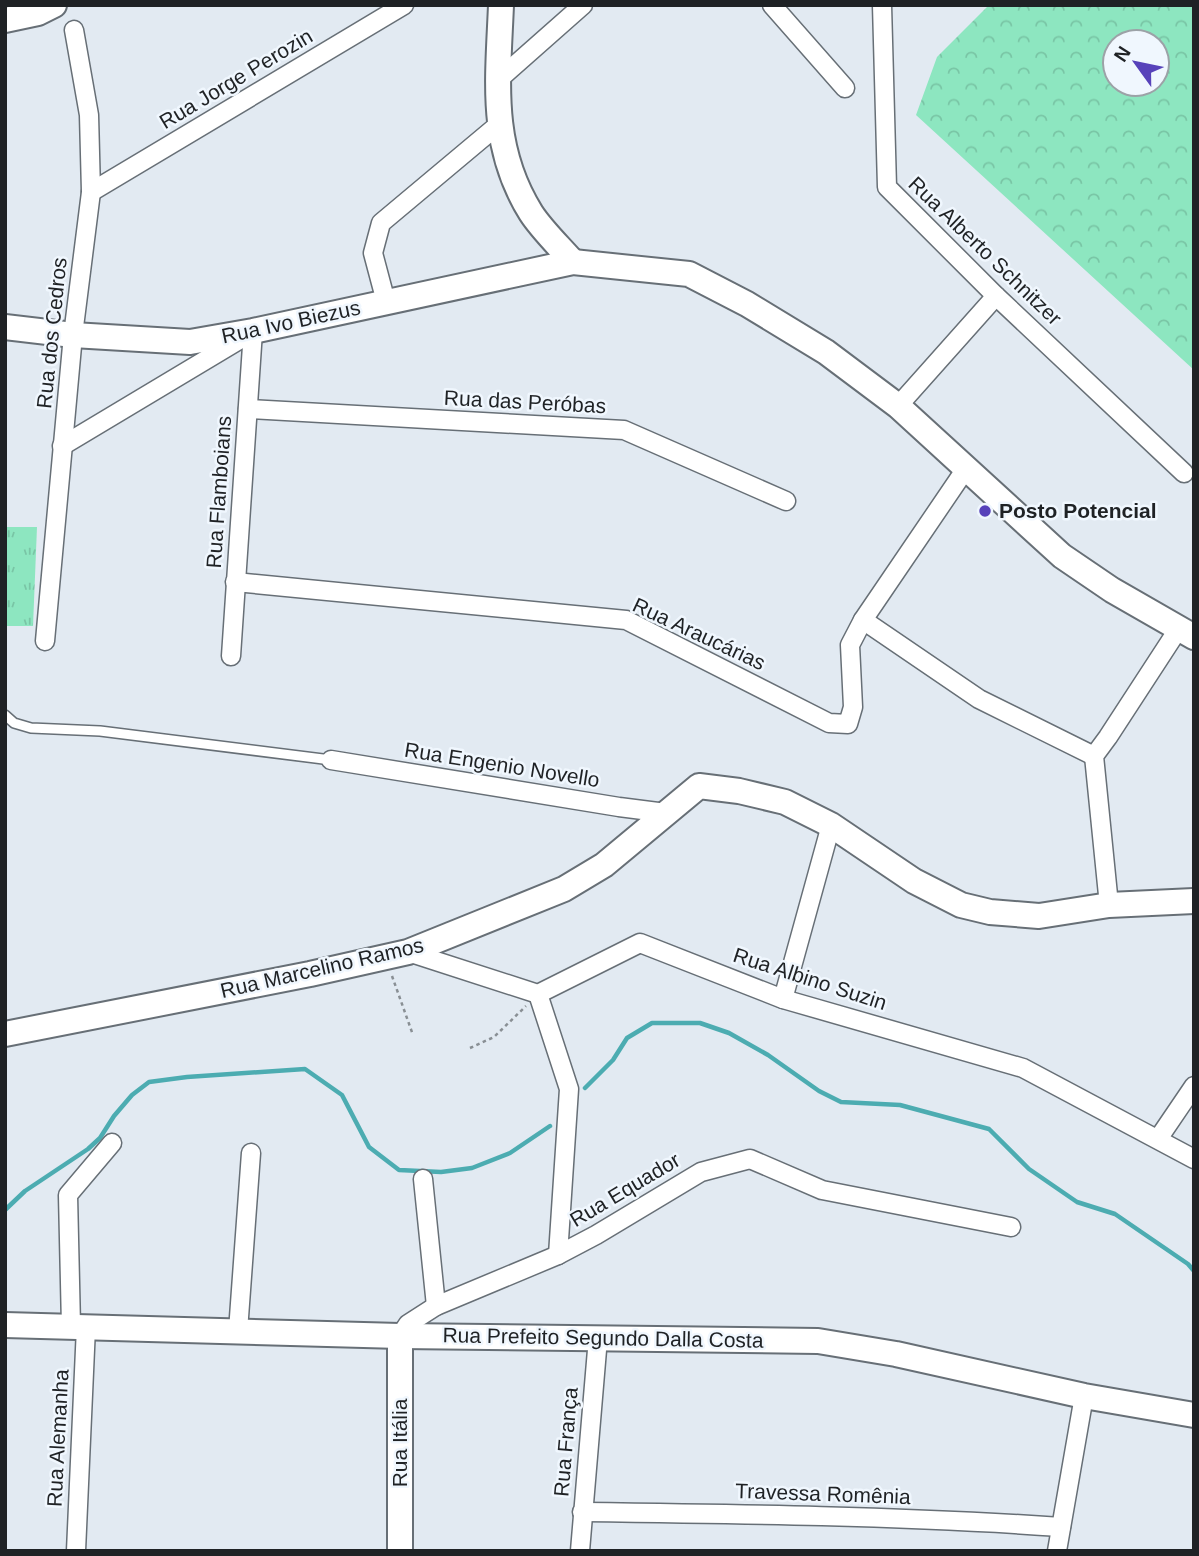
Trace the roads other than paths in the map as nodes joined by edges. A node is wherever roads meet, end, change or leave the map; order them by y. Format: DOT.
graph roads {
  1 [pos="404,5"];
  2 [pos="500,5"];
  3 [pos="583,5"];
  4 [pos="772,5"];
  5 [pos="882,5"];
  6 [pos="36,8"];
  7 [pos="5,20"];
  8 [pos="74,30"];
  9 [pos="498,80"];
  10 [pos="845,89"];
  11 [pos="498,125"];
  12 [pos="91,192"];
  13 [pos="573,262"];
  14 [pos="996,296"];
  15 [pos="386,302"];
  16 [pos="5,327"];
  17 [pos="253,331"];
  18 [pos="73,335"];
  19 [pos="898,406"];
  20 [pos="247,410"];
  21 [pos="62,446"];
  22 [pos="965,470"];
  23 [pos="1184,473"];
  24 [pos="786,501"];
  25 [pos="235,582"];
  26 [pos="863,620"];
  27 [pos="1186,632"];
  28 [pos="45,641"];
  29 [pos="230,656"];
  30 [pos="5,715"];
  31 [pos="1094,756"];
  32 [pos="331,760"];
  33 [pos="666,813"];
  34 [pos="831,825"];
  35 [pos="1194,901"];
  36 [pos="1109,905"];
  37 [pos="408,952"];
  38 [pos="538,994"];
  39 [pos="783,999"];
  40 [pos="5,1034"];
  41 [pos="1194,1086"];
  42 [pos="1158,1139"];
  43 [pos="112,1143"];
  44 [pos="251,1153"];
  45 [pos="1194,1159"];
  46 [pos="423,1179"];
  47 [pos="1011,1227"];
  48 [pos="558,1255"];
  49 [pos="436,1306"];
  50 [pos="5,1325"];
  51 [pos="79,1326"];
  52 [pos="238,1331"];
  53 [pos="400,1336"];
  54 [pos="598,1338"];
  55 [pos="1084,1396"];
  56 [pos="1194,1415"];
  57 [pos="582,1512"];
  58 [pos="1061,1527"];
  59 [pos="76,1551"];
  60 [pos="400,1551"];
  61 [pos="580,1551"];
  62 [pos="1056,1551"];
  1 -- 12 [label="street, Rua Jorge Perozin"];
  2 -- 9 [label="main road"];
  3 -- 9 [label="street"];
  4 -- 10 [label="street"];
  5 -- 14 [label="street, Rua Alberto Schnitzer"];
  6 -- 7 [label="main road"];
  8 -- 12 [label="street, Rua dos Cedros"];
  9 -- 11 [label="main road"];
  11 -- 13 [label="main road"];
  11 -- 15 [label="street"];
  12 -- 18 [label="street, Rua dos Cedros"];
  13 -- 15 [label="main road, Rua Ivo Biezus"];
  13 -- 19 [label="main road, Rua Ivo Biezus"];
  14 -- 19 [label="street"];
  14 -- 23 [label="street, Rua Alberto Schnitzer"];
  15 -- 17 [label="main road, Rua Ivo Biezus"];
  16 -- 18 [label="main road, Rua Ivo Biezus"];
  17 -- 18 [label="main road, Rua Ivo Biezus"];
  17 -- 20 [label="street, Rua Flamboians"];
  17 -- 21 [label="street"];
  18 -- 21 [label="street, Rua dos Cedros"];
  19 -- 22 [label="main road, Rua Ivo Biezus"];
  20 -- 24 [label="street, Rua das Peróbas"];
  20 -- 25 [label="street, Rua Flamboians"];
  21 -- 28 [label="street, Rua dos Cedros"];
  22 -- 26 [label="street, Rua Araucárias"];
  22 -- 27 [label="main road, Rua Ivo Biezus"];
  25 -- 26 [label="street, Rua Araucárias"];
  25 -- 29 [label="street, Rua Flamboians"];
  26 -- 31 [label="street"];
  27 -- 31 [label="street"];
  30 -- 32 [label="lane"];
  31 -- 36 [label="street"];
  32 -- 33 [label="street, Rua Engenio Novello"];
  33 -- 34 [label="main road, Rua Marcelino Ramos"];
  33 -- 37 [label="main road, Rua Marcelino Ramos"];
  34 -- 36 [label="main road, Rua Marcelino Ramos"];
  34 -- 39 [label="street"];
  35 -- 36 [label="main road, Rua Marcelino Ramos"];
  37 -- 38 [label="street"];
  37 -- 40 [label="main road, Rua Marcelino Ramos"];
  38 -- 39 [label="street, Rua Albino Suzin"];
  38 -- 48 [label="street"];
  39 -- 42 [label="street, Rua Albino Suzin"];
  41 -- 42 [label="street"];
  42 -- 45 [label="street, Rua Albino Suzin"];
  43 -- 51 [label="street, Rua Alemanha"];
  44 -- 52 [label="street"];
  46 -- 49 [label="street"];
  47 -- 48 [label="street, Rua Equador"];
  48 -- 49 [label="street, Rua Equador"];
  49 -- 53 [label="street, Rua Equador"];
  50 -- 51 [label="main road, Rua Prefeito Segundo Dalla Costa"];
  51 -- 52 [label="main road, Rua Prefeito Segundo Dalla Costa"];
  51 -- 59 [label="street, Rua Alemanha"];
  52 -- 53 [label="main road, Rua Prefeito Segundo Dalla Costa"];
  53 -- 54 [label="main road, Rua Prefeito Segundo Dalla Costa"];
  53 -- 60 [label="main road, Rua Itália"];
  54 -- 55 [label="main road, Rua Prefeito Segundo Dalla Costa"];
  54 -- 57 [label="street, Rua França"];
  55 -- 56 [label="main road, Rua Prefeito Segundo Dalla Costa"];
  55 -- 58 [label="street"];
  57 -- 58 [label="street, Travessa Romênia"];
  57 -- 61 [label="street, Rua França"];
  58 -- 62 [label="street"];
}
